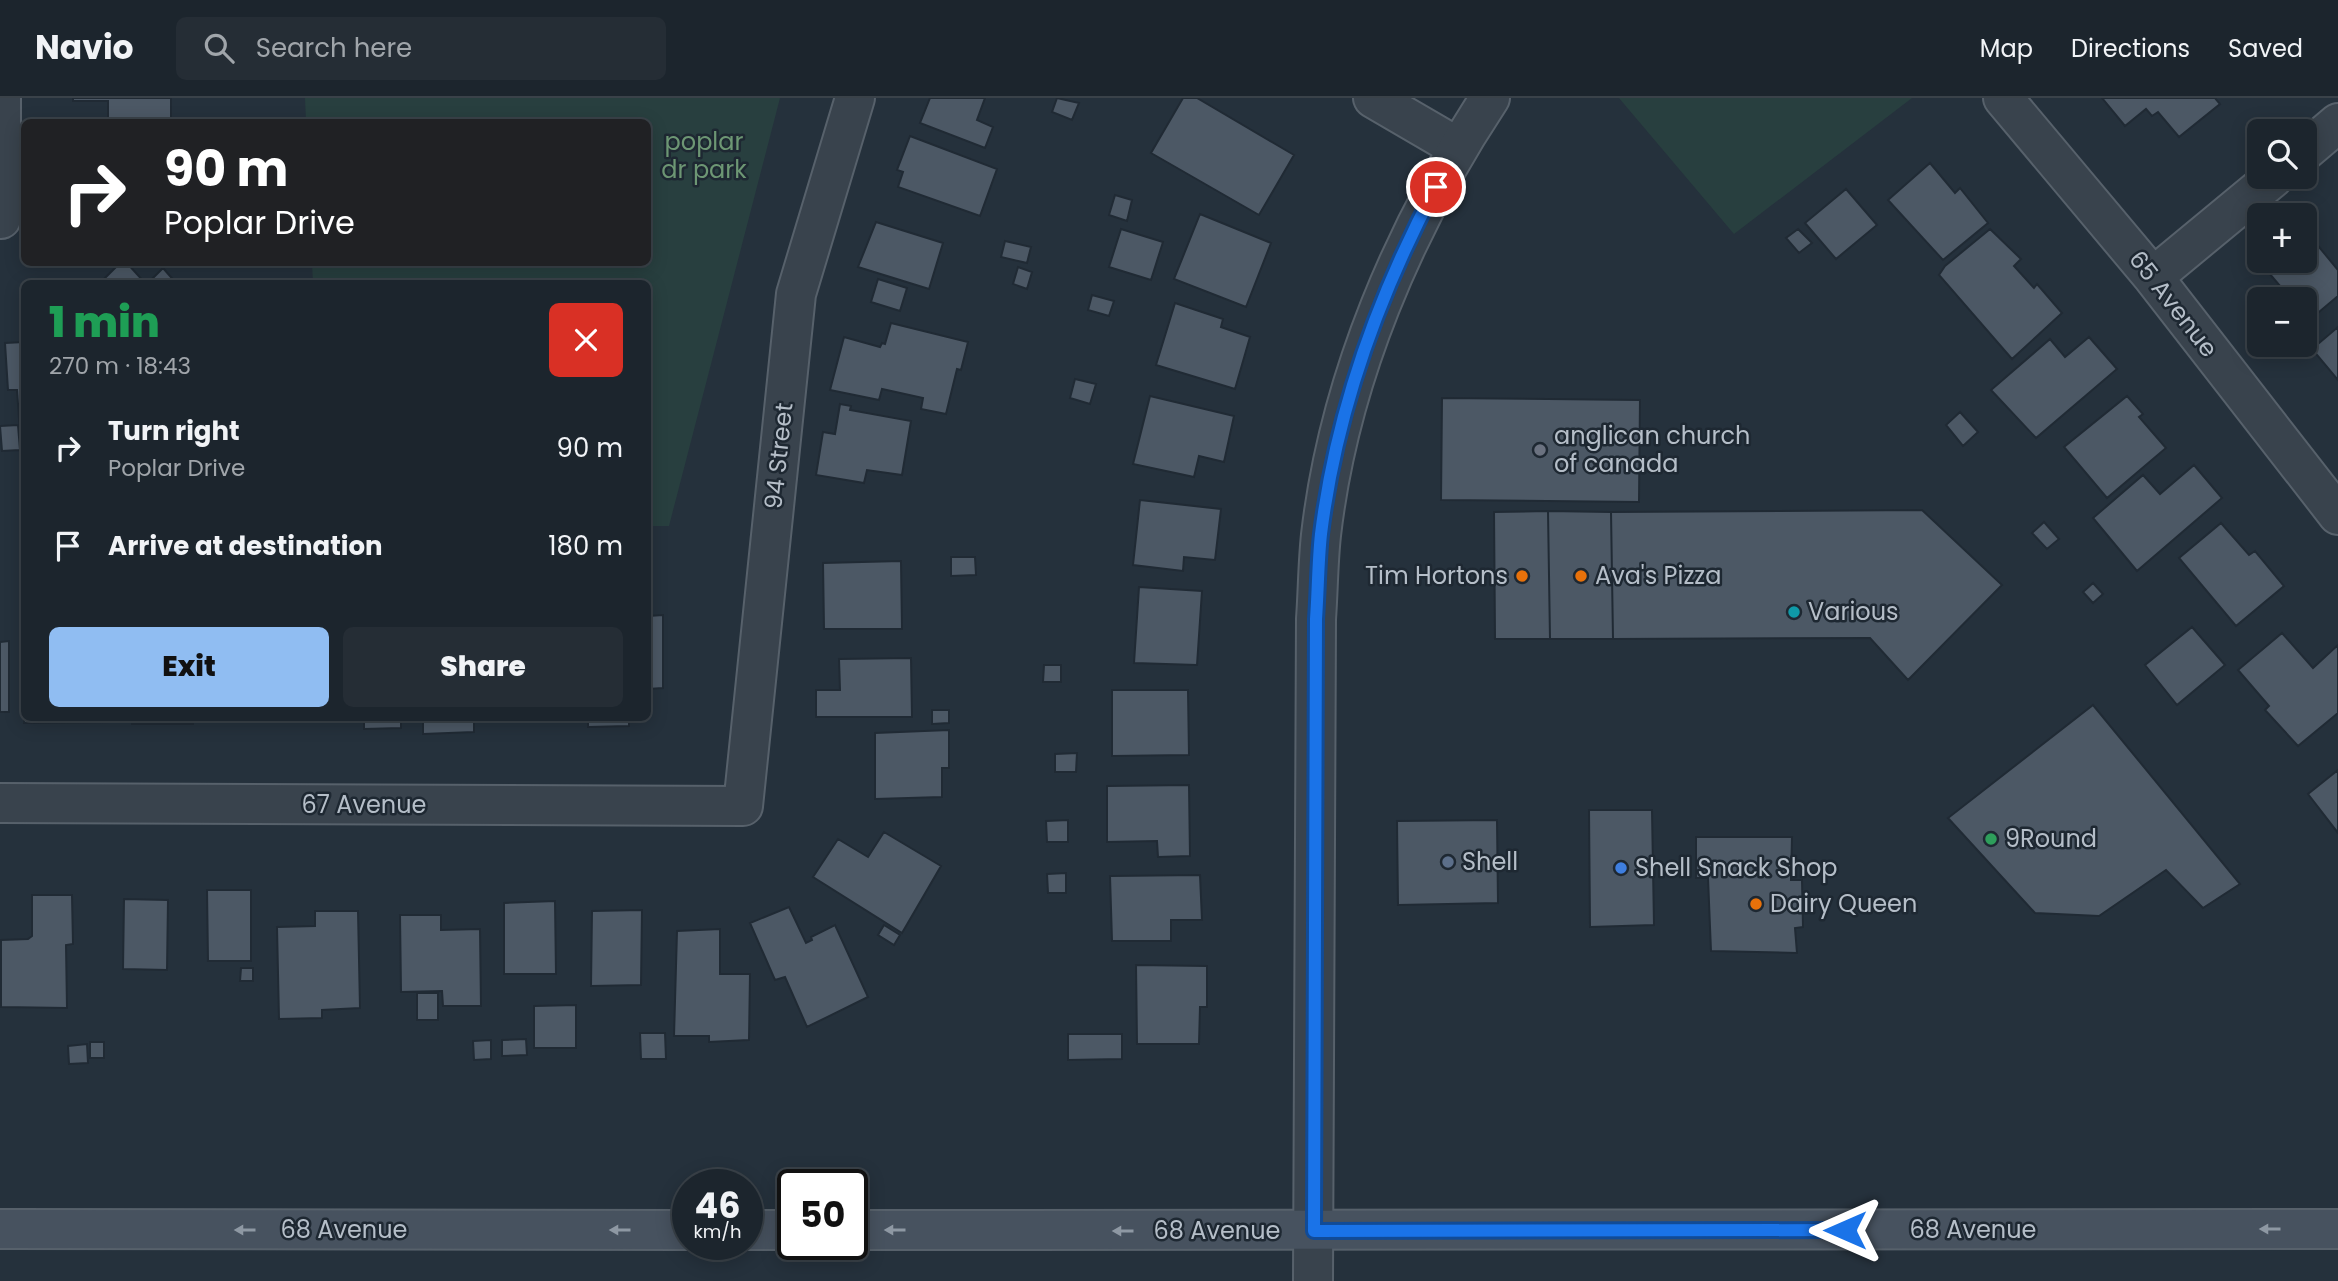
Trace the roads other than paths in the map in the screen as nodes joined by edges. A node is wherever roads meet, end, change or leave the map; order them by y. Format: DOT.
graph roads {
  1 [pos="1,98"];
  2 [pos="855,98"];
  3 [pos="1373,98"];
  4 [pos="1490,98"];
  5 [pos="2003,98"];
  6 [pos="2338,123"];
  7 [pos="2317,141"];
  8 [pos="1457,147"];
  9 [pos="2259,189"];
  10 [pos="1,219"];
  11 [pos="2153,277"];
  12 [pos="2338,515"];
  13 [pos="0,803"];
  14 [pos="727,806"];
  15 [pos="0,1229"];
  16 [pos="2338,1229"];
  17 [pos="672,1230"];
  18 [pos="868,1230"];
  19 [pos="1314,1231"];
  20 [pos="1313,1281"];
  1 -- 10 [label="street"];
  2 -- 14 [label="street, 94 Street"];
  3 -- 8 [label="street"];
  4 -- 8 [label="street"];
  5 -- 11 [label="street, 65 Avenue"];
  6 -- 7 [label="street"];
  8 -- 19 [label="street"];
  9 -- 11 [label="street"];
  11 -- 12 [label="street, 65 Avenue"];
  13 -- 14 [label="street, 67 Avenue"];
  17 -- 15 [label="main road, 68 Avenue, one-way"];
  16 -- 19 [label="main road, 68 Avenue, one-way"];
  19 -- 18 [label="main road, 68 Avenue, one-way"];
  19 -- 20 [label="street"];
}
